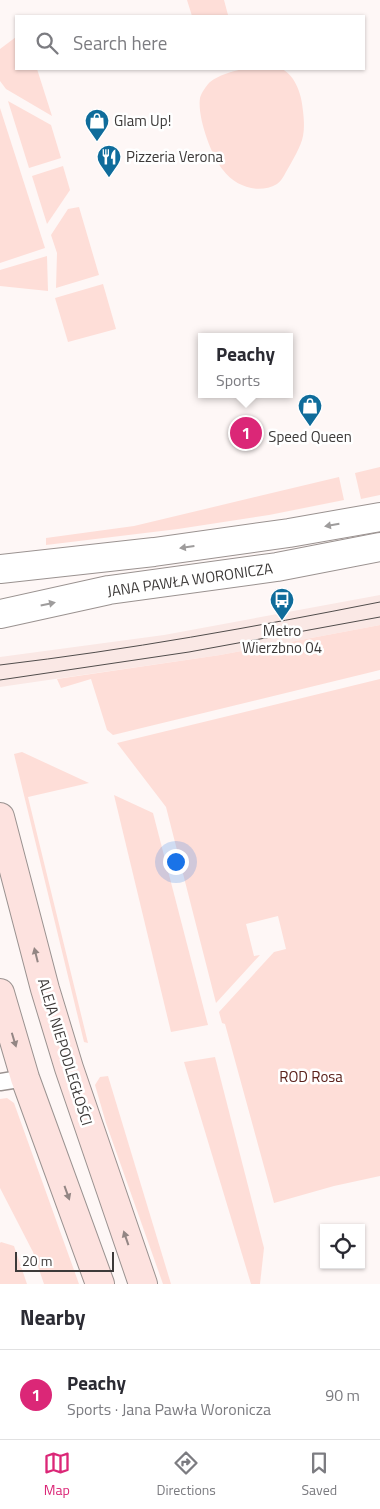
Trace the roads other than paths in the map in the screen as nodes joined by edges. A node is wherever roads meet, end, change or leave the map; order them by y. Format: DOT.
graph roads {
  1 [pos="380,517"];
  2 [pos="380,547"];
  3 [pos="0,569"];
  4 [pos="0,614"];
  5 [pos="0,817"];
  6 [pos="0,993"];
  7 [pos="13,1080"];
  8 [pos="100,1284"];
  9 [pos="142,1284"];
  1 -- 3 [label="street, one-way"];
  4 -- 2 [label="street, JANA PAWŁA WORONICZA, one-way"];
  9 -- 5 [label="main road, ALEJA NIEPODLEGŁOŚCI, one-way"];
  6 -- 7 [label="main road, one-way"];
  7 -- 8 [label="main road, one-way"];
}
